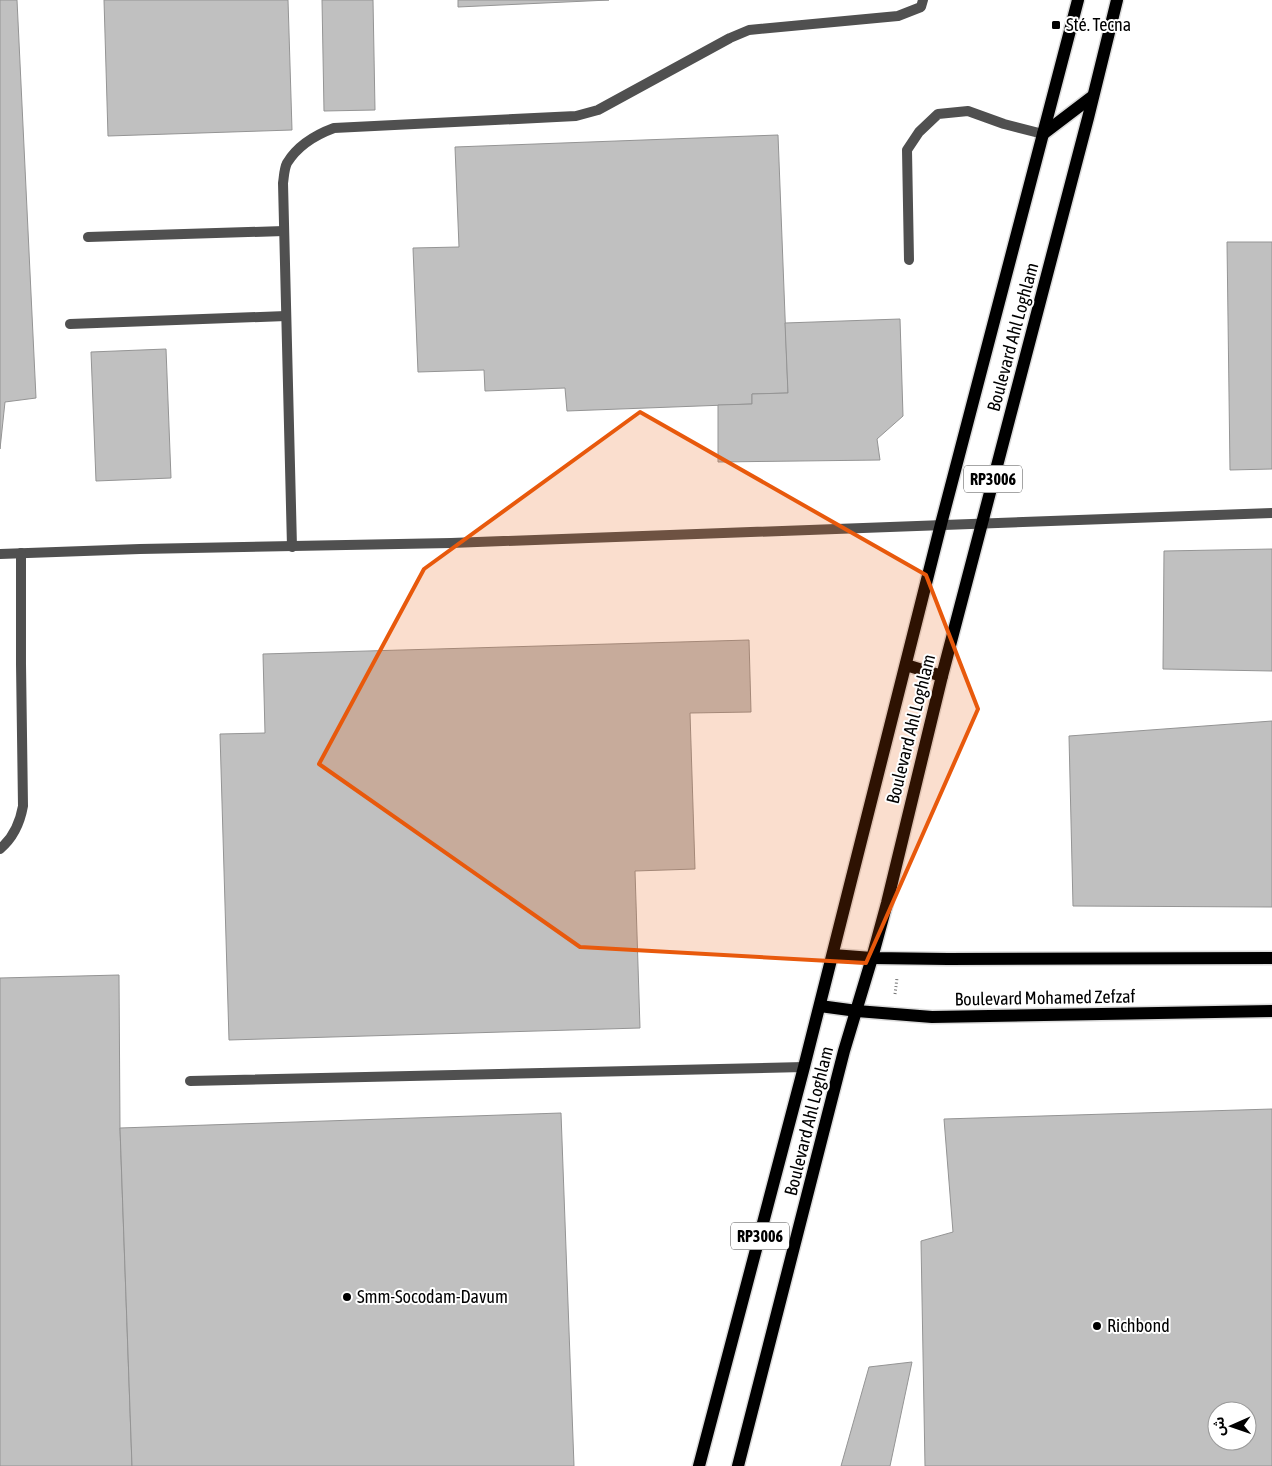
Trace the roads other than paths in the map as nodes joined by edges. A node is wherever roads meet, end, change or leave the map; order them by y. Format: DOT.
graph roads {
  1 [pos="923,0"];
  2 [pos="1078,0"];
  3 [pos="1117,0"];
  4 [pos="1093,96"];
  5 [pos="1043,134"];
  6 [pos="284,231"];
  7 [pos="88,237"];
  8 [pos="909,260"];
  9 [pos="286,316"];
  10 [pos="70,324"];
  11 [pos="1272,513"];
  12 [pos="982,523"];
  13 [pos="941,524"];
  14 [pos="292,547"];
  15 [pos="21,553"];
  16 [pos="0,554"];
  17 [pos="906,665"];
  18 [pos="942,676"];
  19 [pos="0,849"];
  20 [pos="833,955"];
  21 [pos="872,958"];
  22 [pos="1272,958"];
  23 [pos="820,1006"];
  24 [pos="857,1011"];
  25 [pos="1272,1012"];
  26 [pos="804,1067"];
  27 [pos="190,1081"];
  28 [pos="700,1466"];
  29 [pos="738,1466"];
  1 -- 6 [label="lane"];
  2 -- 5 [label="main road, Boulevard Ahl Loghlam / RP3006"];
  3 -- 4 [label="main road, Boulevard Ahl Loghlam / RP3006"];
  4 -- 5 [label="main road"];
  4 -- 12 [label="main road, Boulevard Ahl Loghlam / RP3006"];
  5 -- 8 [label="lane"];
  5 -- 13 [label="main road, Boulevard Ahl Loghlam / RP3006"];
  6 -- 7 [label="lane"];
  6 -- 9 [label="lane"];
  9 -- 10 [label="lane"];
  9 -- 14 [label="lane"];
  11 -- 12 [label="lane"];
  12 -- 13 [label="lane"];
  12 -- 18 [label="main road, Boulevard Ahl Loghlam / RP3006"];
  13 -- 14 [label="lane"];
  13 -- 17 [label="main road, Boulevard Ahl Loghlam / RP3006"];
  14 -- 15 [label="lane"];
  15 -- 16 [label="lane"];
  15 -- 19 [label="lane"];
  17 -- 18 [label="main road"];
  17 -- 20 [label="main road, Boulevard Ahl Loghlam / RP3006"];
  18 -- 21 [label="main road, Boulevard Ahl Loghlam / RP3006"];
  20 -- 21 [label="main road"];
  20 -- 23 [label="main road, Boulevard Ahl Loghlam / RP3006"];
  21 -- 22 [label="main road"];
  21 -- 24 [label="main road, Boulevard Ahl Loghlam / RP3006"];
  23 -- 24 [label="main road, Boulevard Mohamed Zefzaf"];
  23 -- 26 [label="main road, Boulevard Ahl Loghlam / RP3006"];
  24 -- 25 [label="main road, Boulevard Mohamed Zefzaf"];
  24 -- 29 [label="main road, Boulevard Ahl Loghlam / RP3006"];
  26 -- 27 [label="lane"];
  26 -- 28 [label="main road, Boulevard Ahl Loghlam / RP3006"];
}
